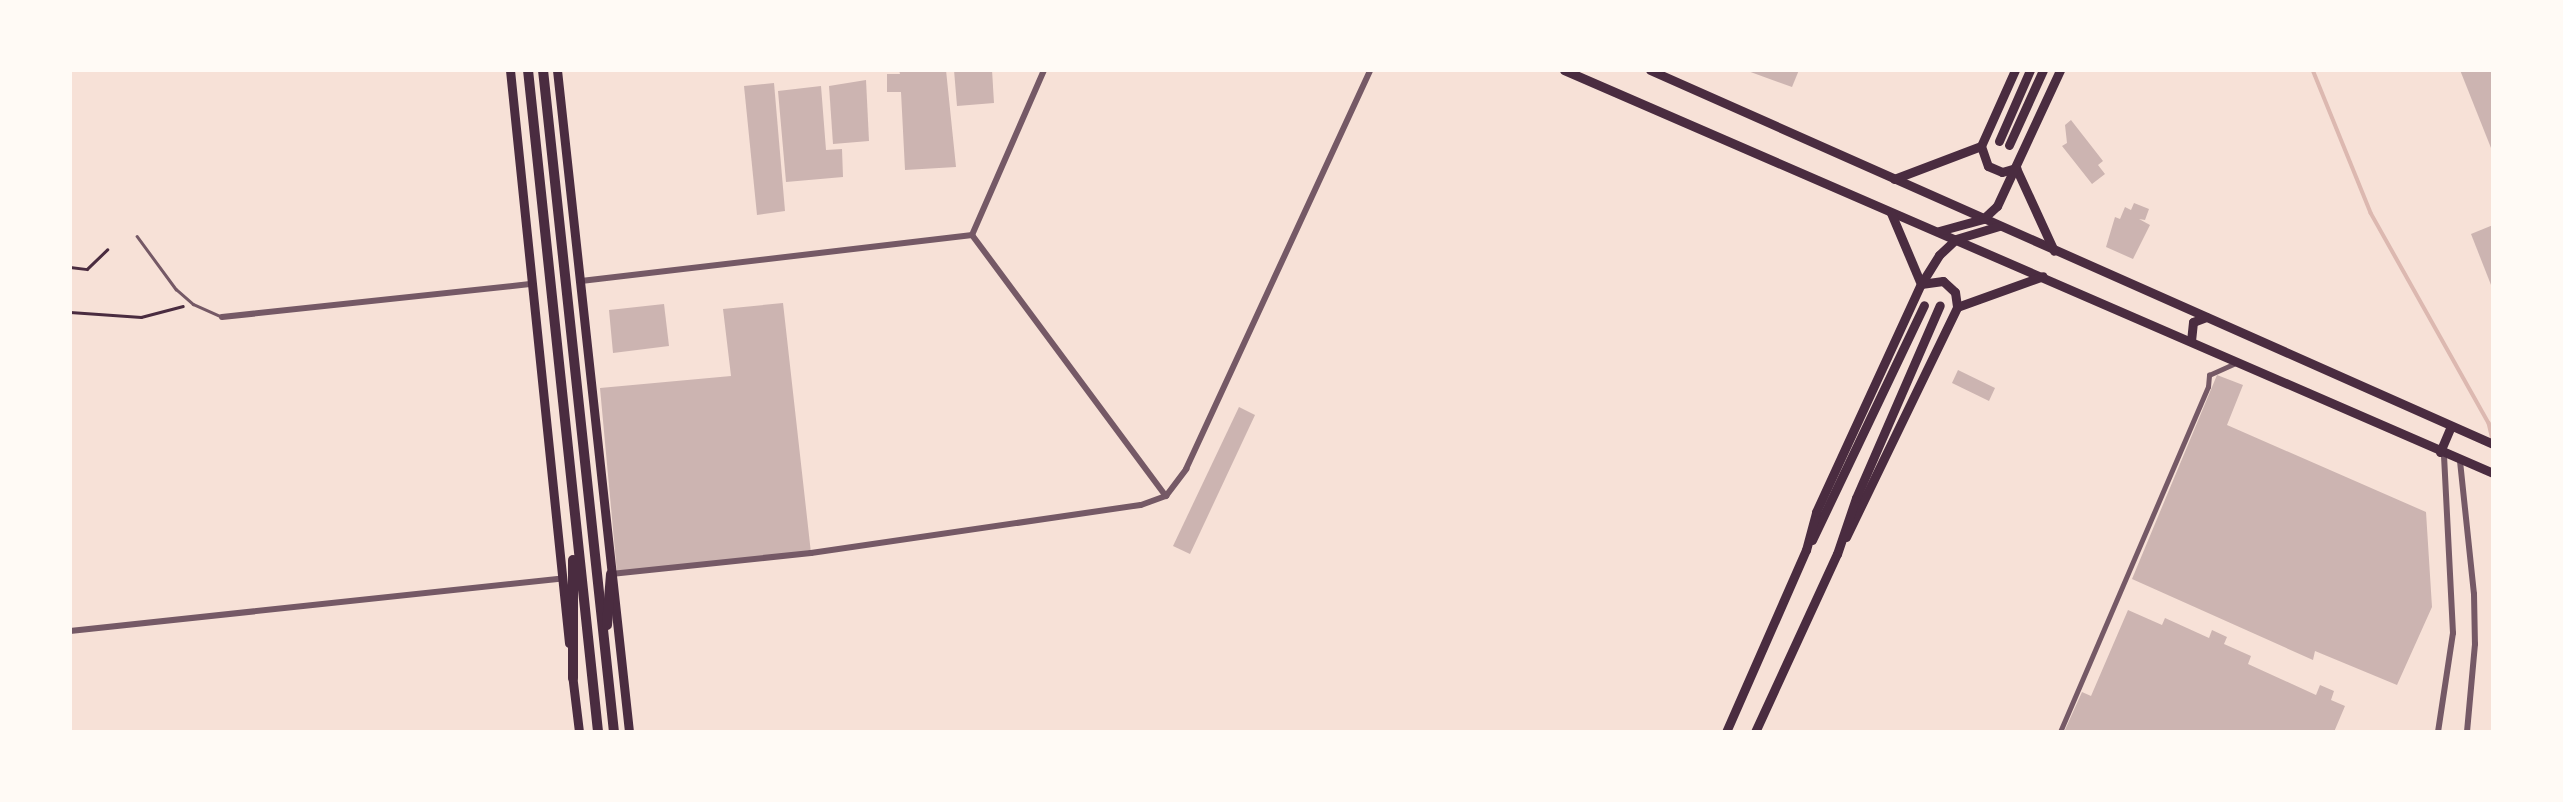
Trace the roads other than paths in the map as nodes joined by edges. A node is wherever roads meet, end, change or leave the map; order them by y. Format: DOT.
graph roads {
  1 [pos="510,70"];
  2 [pos="528,70"];
  3 [pos="543,70"];
  4 [pos="557,70"];
  5 [pos="1044,70"];
  6 [pos="1370,70"];
  7 [pos="1564,70"];
  8 [pos="1650,70"];
  9 [pos="2015,70"];
  10 [pos="2030,70"];
  11 [pos="2043,70"];
  12 [pos="2060,70"];
  13 [pos="1999,141"];
  14 [pos="2009,145"];
  15 [pos="1981,146"];
  16 [pos="2016,168"];
  17 [pos="1892,180"];
  18 [pos="1891,213"];
  19 [pos="1983,219"];
  20 [pos="1999,226"];
  21 [pos="1937,231"];
  22 [pos="972,235"];
  23 [pos="137,236"];
  24 [pos="1956,239"];
  25 [pos="2054,251"];
  26 [pos="2043,276"];
  27 [pos="581,281"];
  28 [pos="532,284"];
  29 [pos="1921,284"];
  30 [pos="1923,305"];
  31 [pos="1940,305"];
  32 [pos="1957,307"];
  33 [pos="222,317"];
  34 [pos="2206,317"];
  35 [pos="2191,341"];
  36 [pos="2236,362"];
  37 [pos="2453,427"];
  38 [pos="2493,444"];
  39 [pos="2442,453"];
  40 [pos="2463,462"];
  41 [pos="2493,473"];
  42 [pos="1166,496"];
  43 [pos="576,526"];
  44 [pos="1806,551"];
  45 [pos="1837,554"];
  46 [pos="611,575"];
  47 [pos="562,578"];
  48 [pos="70,631"];
  49 [pos="605,652"];
  50 [pos="573,678"];
  51 [pos="579,732"];
  52 [pos="598,732"];
  53 [pos="614,732"];
  54 [pos="629,732"];
  55 [pos="1726,732"];
  56 [pos="1755,732"];
  57 [pos="2060,732"];
  58 [pos="2438,732"];
  59 [pos="2467,732"];
  1 -- 28 [label="main road"];
  2 -- 43 [label="highway"];
  3 -- 49 [label="highway"];
  4 -- 27 [label="main road"];
  5 -- 22 [label="street"];
  6 -- 42 [label="street"];
  7 -- 18 [label="main road"];
  8 -- 17 [label="main road"];
  9 -- 15 [label="main road"];
  10 -- 13 [label="main road"];
  11 -- 14 [label="main road"];
  12 -- 16 [label="main road"];
  15 -- 16 [label="main road"];
  15 -- 17 [label="main road"];
  16 -- 19 [label="main road"];
  16 -- 25 [label="main road"];
  17 -- 19 [label="main road"];
  18 -- 21 [label="main road"];
  18 -- 29 [label="main road"];
  19 -- 20 [label="main road"];
  19 -- 21 [label="main road"];
  20 -- 24 [label="main road"];
  20 -- 25 [label="main road"];
  21 -- 24 [label="main road"];
  22 -- 27 [label="street"];
  22 -- 42 [label="street"];
  23 -- 33 [label="lane"];
  24 -- 26 [label="main road"];
  24 -- 29 [label="main road"];
  25 -- 34 [label="main road"];
  26 -- 32 [label="main road"];
  26 -- 35 [label="main road"];
  27 -- 46 [label="main road"];
  28 -- 33 [label="street"];
  28 -- 47 [label="main road"];
  29 -- 32 [label="main road"];
  29 -- 44 [label="main road"];
  30 -- 44 [label="main road"];
  31 -- 45 [label="main road"];
  32 -- 45 [label="main road"];
  34 -- 35 [label="main road"];
  34 -- 37 [label="main road"];
  35 -- 36 [label="main road"];
  36 -- 39 [label="main road"];
  36 -- 57 [label="street"];
  37 -- 38 [label="main road"];
  37 -- 39 [label="main road"];
  39 -- 40 [label="main road"];
  39 -- 58 [label="street"];
  40 -- 41 [label="main road"];
  40 -- 59 [label="street"];
  42 -- 46 [label="street"];
  43 -- 50 [label="highway"];
  43 -- 52 [label="highway"];
  44 -- 55 [label="main road"];
  45 -- 56 [label="main road"];
  46 -- 49 [label="highway"];
  46 -- 54 [label="main road"];
  47 -- 48 [label="street"];
  47 -- 50 [label="main road"];
  49 -- 53 [label="highway"];
  50 -- 51 [label="main road"];
}
